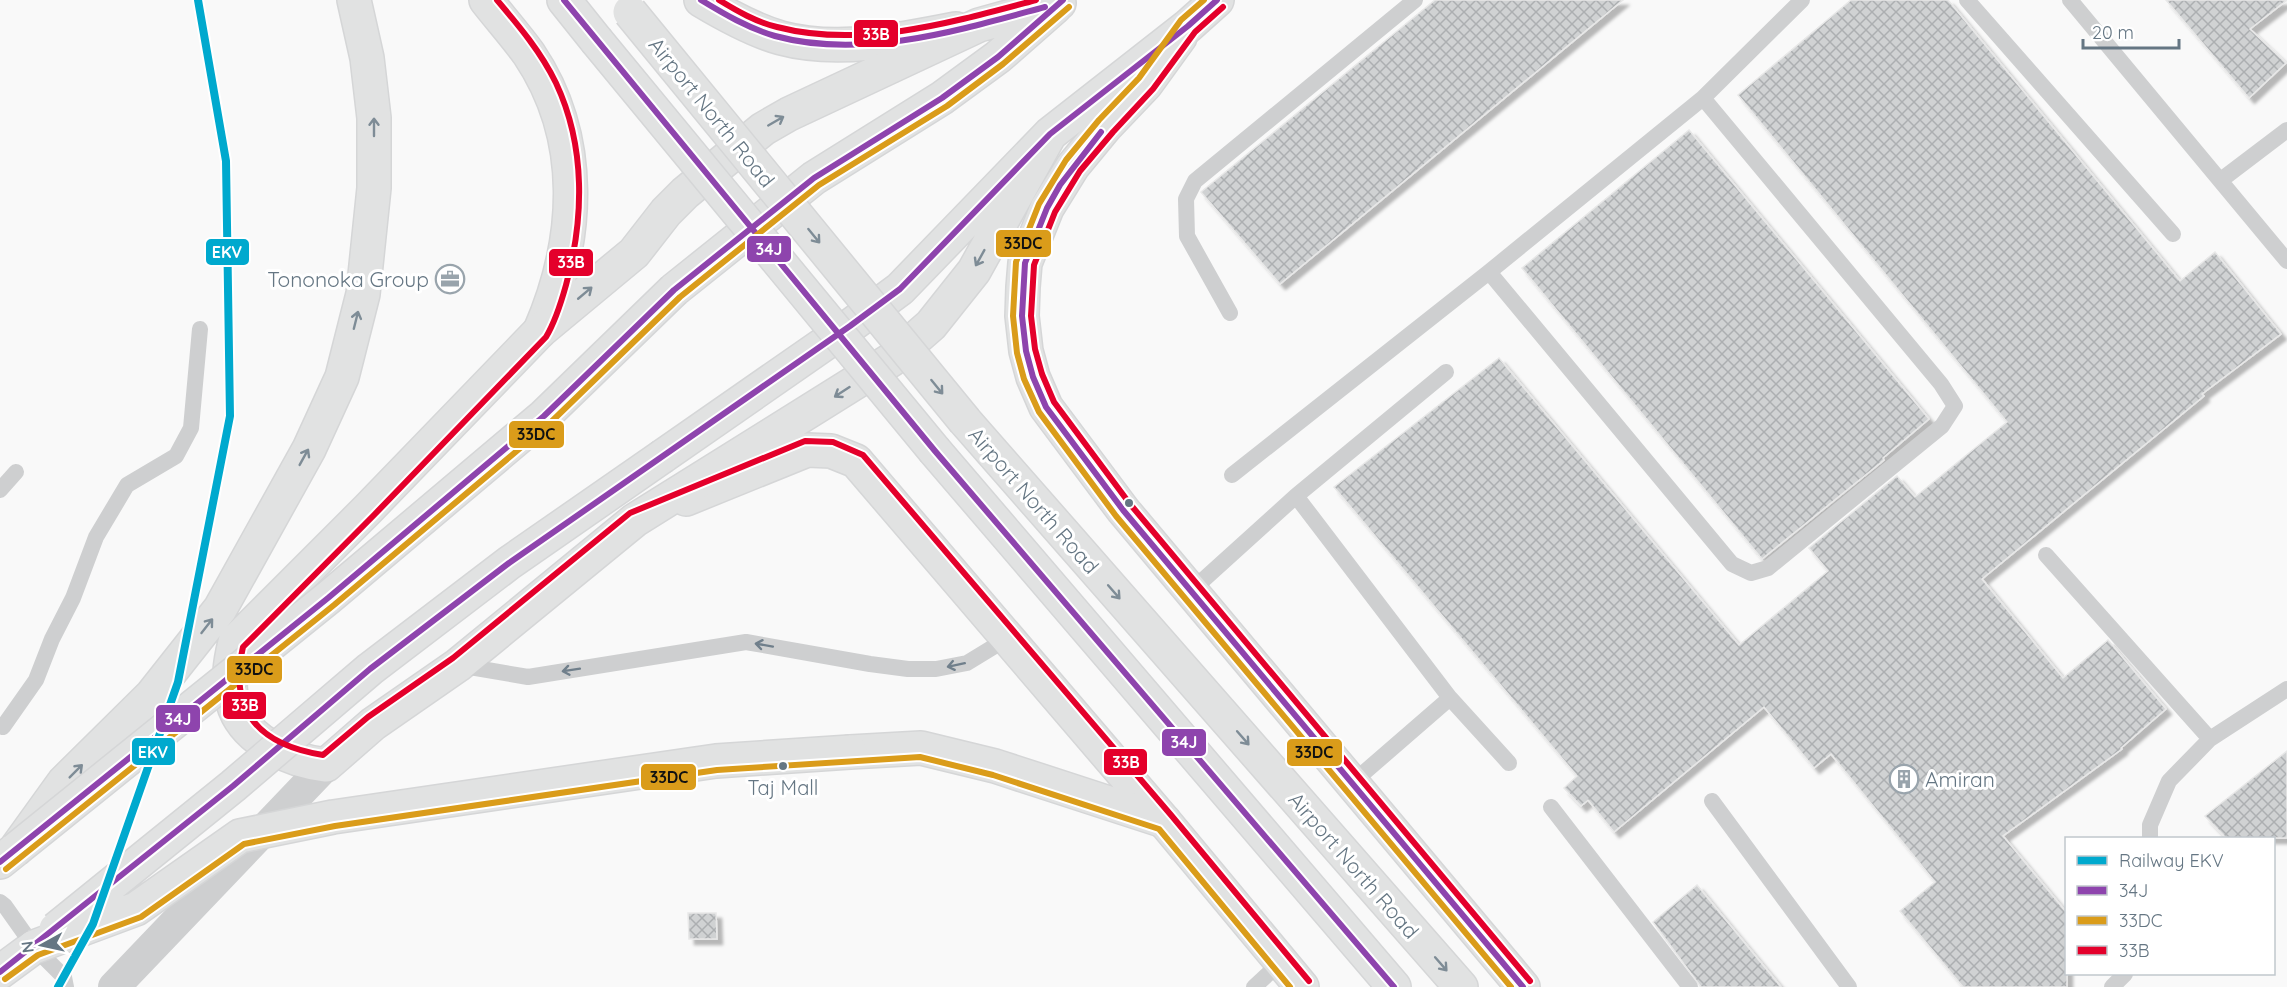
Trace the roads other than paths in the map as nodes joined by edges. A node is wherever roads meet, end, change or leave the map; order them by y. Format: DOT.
graph roads {
  1 [pos="354,0"];
  2 [pos="486,0"];
  3 [pos="564,0"];
  4 [pos="621,0"];
  5 [pos="701,0"];
  6 [pos="1217,0"];
  7 [pos="1415,0"];
  8 [pos="1802,0"];
  9 [pos="1967,0"];
  10 [pos="2070,0"];
  11 [pos="1061,2"];
  12 [pos="979,25"];
  13 [pos="1188,26"];
  14 [pos="1703,98"];
  15 [pos="2287,130"];
  16 [pos="1050,134"];
  17 [pos="2221,180"];
  18 [pos="2173,234"];
  19 [pos="2287,261"];
  20 [pos="1489,272"];
  21 [pos="1230,313"];
  22 [pos="200,329"];
  23 [pos="540,331"];
  24 [pos="1446,372"];
  25 [pos="16,472"];
  26 [pos="1232,475"];
  27 [pos="0,490"];
  28 [pos="1296,496"];
  29 [pos="634,520"];
  30 [pos="2046,555"];
  31 [pos="1191,591"];
  32 [pos="1008,638"];
  33 [pos="458,665"];
  34 [pos="2287,689"];
  35 [pos="1450,698"];
  36 [pos="1,727"];
  37 [pos="2210,739"];
  38 [pos="1509,763"];
  39 [pos="326,765"];
  40 [pos="1352,783"];
  41 [pos="1712,801"];
  42 [pos="1551,807"];
  43 [pos="1164,820"];
  44 [pos="2150,837"];
  45 [pos="8,856"];
  46 [pos="0,902"];
  47 [pos="34,947"];
  48 [pos="1281,962"];
  49 [pos="0,972"];
  50 [pos="2124,975"];
  51 [pos="66,987"];
  52 [pos="114,987"];
  53 [pos="1254,987"];
  54 [pos="1302,987"];
  55 [pos="1394,987"];
  56 [pos="1461,987"];
  57 [pos="1523,987"];
  58 [pos="1690,987"];
  59 [pos="1849,987"];
  60 [pos="2112,987"];
  45 -- 1 [label="main road, one-way, bridge"];
  2 -- 23 [label="main road"];
  3 -- 55 [label="main road, Airport North Road, bridge"];
  4 -- 56 [label="main road, Airport North Road, one-way, bridge"];
  5 -- 12 [label="main road"];
  6 -- 13 [label="main road"];
  7 -- 21 [label="lane"];
  8 -- 14 [label="lane"];
  9 -- 18 [label="lane"];
  10 -- 17 [label="lane"];
  11 -- 12 [label="main road"];
  11 -- 45 [label="main road, bridge"];
  23 -- 12 [label="main road, one-way"];
  13 -- 16 [label="main road"];
  13 -- 31 [label="main road"];
  14 -- 20 [label="lane"];
  14 -- 20 [label="lane"];
  15 -- 17 [label="lane"];
  16 -- 29 [label="main road, one-way"];
  16 -- 47 [label="main road, bridge"];
  17 -- 19 [label="lane"];
  20 -- 26 [label="lane"];
  22 -- 36 [label="lane"];
  23 -- 39 [label="main road"];
  24 -- 28 [label="lane"];
  25 -- 27 [label="lane"];
  28 -- 31 [label="lane"];
  28 -- 35 [label="lane"];
  29 -- 32 [label="main road"];
  29 -- 33 [label="main road"];
  30 -- 37 [label="lane"];
  31 -- 40 [label="main road"];
  32 -- 33 [label="lane, one-way"];
  32 -- 43 [label="main road"];
  33 -- 39 [label="main road"];
  34 -- 37 [label="lane"];
  35 -- 38 [label="lane"];
  35 -- 40 [label="lane"];
  37 -- 44 [label="lane"];
  39 -- 52 [label="street"];
  40 -- 57 [label="main road"];
  41 -- 59 [label="lane"];
  42 -- 58 [label="lane"];
  43 -- 47 [label="main road, bridge"];
  43 -- 48 [label="main road"];
  46 -- 47 [label="lane"];
  47 -- 49 [label="main road"];
  47 -- 51 [label="lane"];
  48 -- 53 [label="lane"];
  48 -- 54 [label="main road"];
  50 -- 60 [label="lane"];
}
